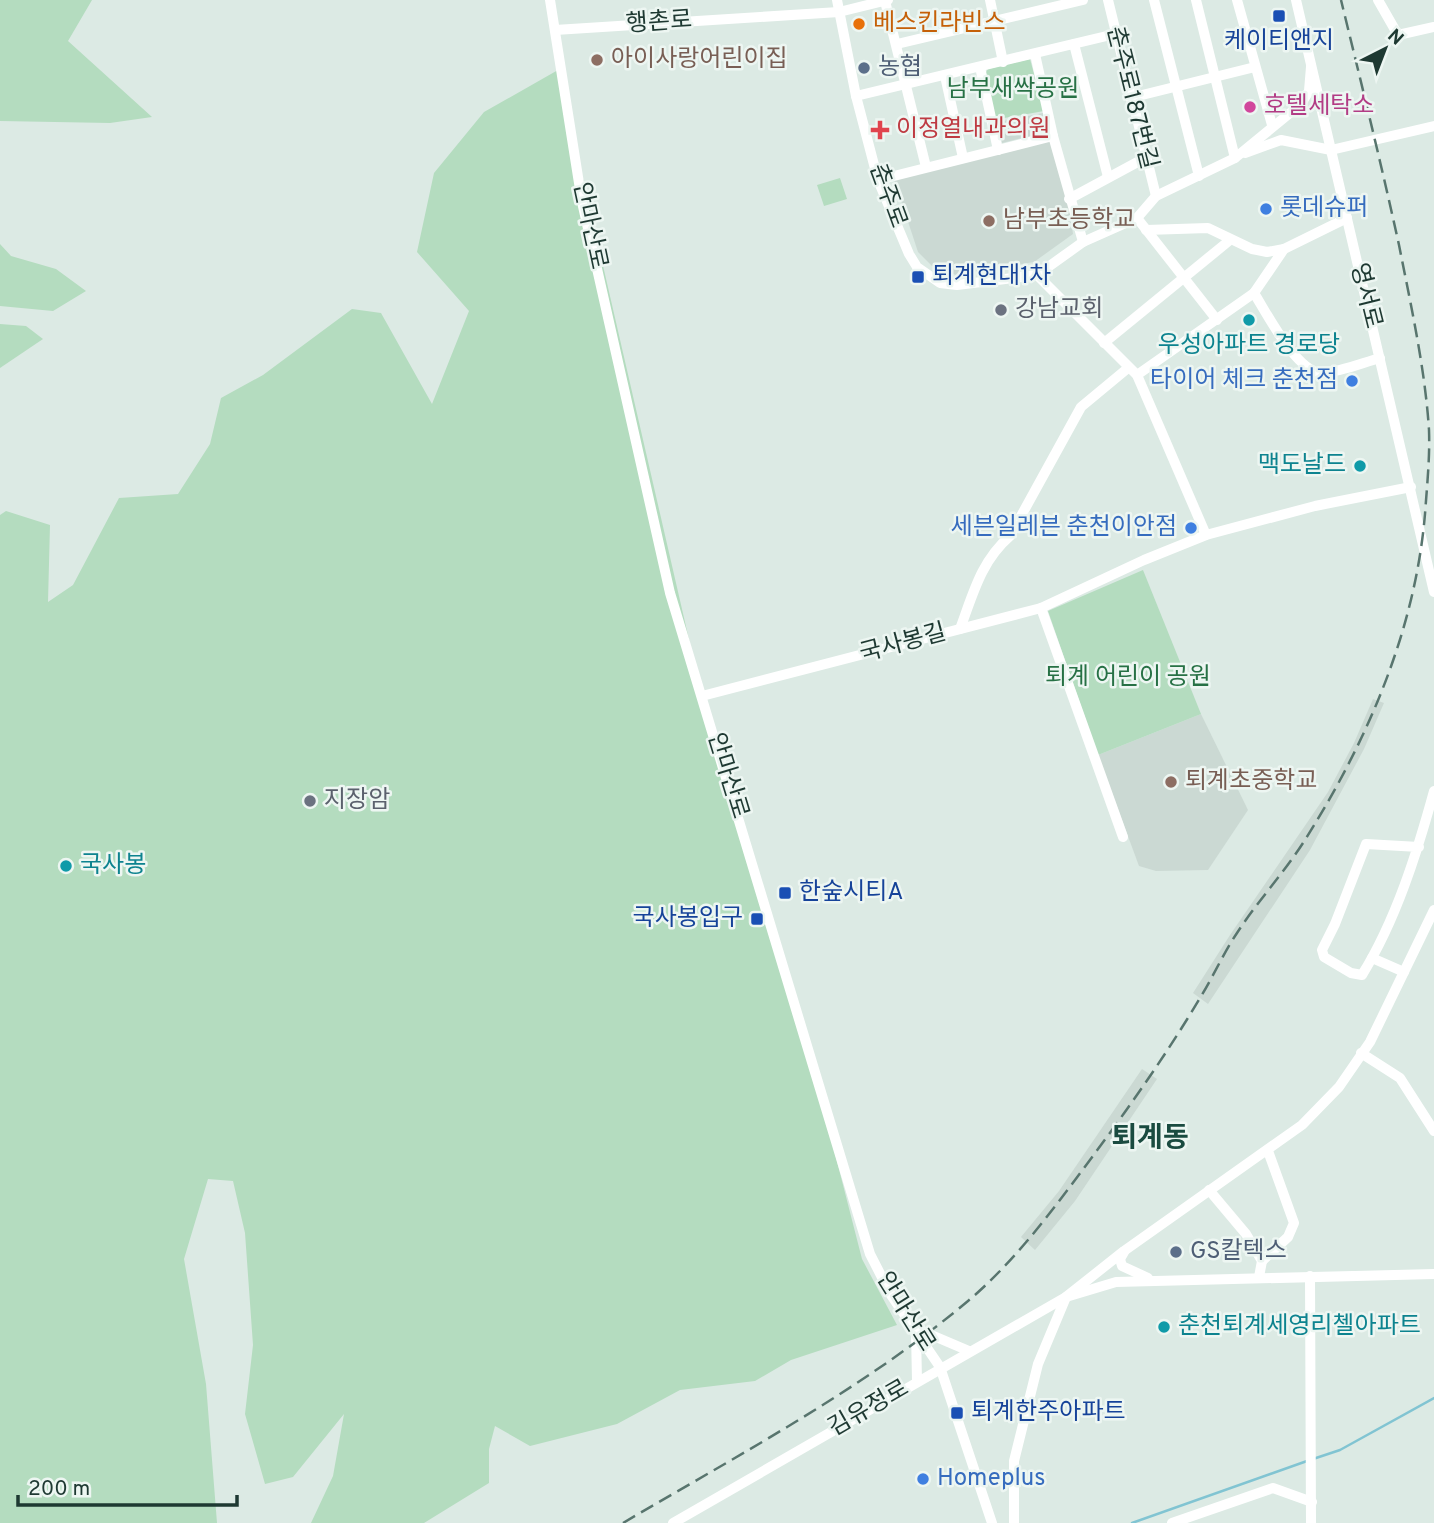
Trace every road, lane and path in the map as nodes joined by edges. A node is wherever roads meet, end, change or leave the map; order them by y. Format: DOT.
graph roads {
  1 [pos="550,0"];
  2 [pos="837,0"];
  3 [pos="989,0"];
  4 [pos="1083,0"];
  5 [pos="1108,0"];
  6 [pos="1154,0"];
  7 [pos="1196,0"];
  8 [pos="1237,0"];
  9 [pos="1296,0"];
  10 [pos="1378,0"];
  11 [pos="887,1"];
  12 [pos="839,12"];
  13 [pos="995,21"];
  14 [pos="1434,27"];
  15 [pos="555,30"];
  16 [pos="1115,34"];
  17 [pos="897,44"];
  18 [pos="1074,44"];
  19 [pos="1035,54"];
  20 [pos="1003,62"];
  21 [pos="980,67"];
  22 [pos="1255,67"];
  23 [pos="1311,67"];
  24 [pos="944,76"];
  25 [pos="1215,77"];
  26 [pos="906,85"];
  27 [pos="1176,87"];
  28 [pos="856,96"];
  29 [pos="1130,98"];
  30 [pos="1272,125"];
  31 [pos="1434,126"];
  32 [pos="1053,136"];
  33 [pos="998,150"];
  34 [pos="1331,150"];
  35 [pos="963,158"];
  36 [pos="1145,158"];
  37 [pos="1235,158"];
  38 [pos="926,167"];
  39 [pos="1199,176"];
  40 [pos="1108,177"];
  41 [pos="878,180"];
  42 [pos="1156,197"];
  43 [pos="1069,199"];
  44 [pos="1137,218"];
  45 [pos="1347,218"];
  46 [pos="1146,230"];
  47 [pos="1230,240"];
  48 [pos="1083,242"];
  49 [pos="1284,249"];
  50 [pos="1037,275"];
  51 [pos="1182,278"];
  52 [pos="1254,293"];
  53 [pos="1217,320"];
  54 [pos="1104,343"];
  55 [pos="1380,358"];
  56 [pos="1133,371"];
  57 [pos="1410,486"];
  58 [pos="1206,535"];
  59 [pos="1434,592"];
  60 [pos="1041,608"];
  61 [pos="960,629"];
  62 [pos="702,696"];
  63 [pos="1434,791"];
  64 [pos="1124,837"];
  65 [pos="1419,847"];
  66 [pos="1434,910"];
  67 [pos="1372,958"];
  68 [pos="1404,972"];
  69 [pos="1361,1053"];
  70 [pos="1434,1131"];
  71 [pos="1268,1151"];
  72 [pos="1209,1190"];
  73 [pos="1124,1251"];
  74 [pos="1262,1261"];
  75 [pos="1434,1274"];
  76 [pos="1310,1276"];
  77 [pos="1259,1277"];
  78 [pos="1152,1280"];
  79 [pos="1066,1297"];
  80 [pos="914,1329"];
  81 [pos="969,1351"];
  82 [pos="940,1367"];
  83 [pos="917,1381"];
  84 [pos="1312,1503"];
  85 [pos="673,1523"];
  86 [pos="992,1523"];
  87 [pos="1014,1523"];
  88 [pos="1172,1523"];
  89 [pos="1311,1523"];
  1 -- 15 [label="street, 안마산로"];
  2 -- 12 [label="street, 춘주로"];
  3 -- 13 [label="street"];
  4 -- 13 [label="street"];
  5 -- 16 [label="street, 춘주로187번길"];
  6 -- 27 [label="street"];
  7 -- 25 [label="street"];
  8 -- 22 [label="street"];
  9 -- 23 [label="street, 영서로"];
  10 -- 14 [label="street"];
  11 -- 12 [label="street, 행촌로"];
  11 -- 17 [label="street"];
  12 -- 15 [label="street, 행촌로"];
  12 -- 28 [label="street, 춘주로"];
  13 -- 17 [label="street"];
  13 -- 20 [label="street"];
  15 -- 62 [label="street, 안마산로"];
  16 -- 18 [label="street"];
  16 -- 29 [label="street, 춘주로187번길"];
  17 -- 26 [label="street"];
  18 -- 19 [label="street"];
  18 -- 40 [label="street"];
  19 -- 20 [label="street"];
  19 -- 32 [label="street"];
  20 -- 21 [label="street"];
  21 -- 24 [label="street"];
  21 -- 33 [label="street"];
  22 -- 25 [label="street"];
  22 -- 30 [label="street"];
  23 -- 30 [label="street, 춘주로"];
  23 -- 34 [label="street, 영서로"];
  24 -- 26 [label="street"];
  24 -- 35 [label="street"];
  25 -- 27 [label="street"];
  25 -- 37 [label="street"];
  26 -- 28 [label="street"];
  26 -- 38 [label="street"];
  27 -- 29 [label="street"];
  27 -- 39 [label="street"];
  28 -- 41 [label="street, 춘주로"];
  29 -- 36 [label="street, 춘주로187번길"];
  30 -- 37 [label="street, 춘주로"];
  31 -- 34 [label="street"];
  32 -- 33 [label="street"];
  32 -- 43 [label="street"];
  33 -- 35 [label="street"];
  34 -- 37 [label="street"];
  34 -- 45 [label="street, 영서로"];
  35 -- 38 [label="street"];
  36 -- 40 [label="street"];
  36 -- 42 [label="street, 춘주로187번길"];
  37 -- 39 [label="street, 춘주로"];
  38 -- 41 [label="street"];
  39 -- 42 [label="street, 춘주로"];
  40 -- 43 [label="street"];
  41 -- 50 [label="street, 춘주로"];
  42 -- 44 [label="street, 춘주로"];
  43 -- 48 [label="street"];
  44 -- 46 [label="street"];
  44 -- 48 [label="street, 춘주로"];
  45 -- 49 [label="street"];
  45 -- 55 [label="street, 영서로"];
  46 -- 47 [label="street"];
  46 -- 51 [label="street"];
  47 -- 49 [label="street"];
  47 -- 51 [label="street"];
  48 -- 50 [label="street, 춘주로"];
  49 -- 52 [label="street, 국사봉길"];
  50 -- 54 [label="street"];
  51 -- 53 [label="street"];
  51 -- 54 [label="street"];
  52 -- 53 [label="street, 국사봉길"];
  52 -- 55 [label="street"];
  53 -- 56 [label="street, 국사봉길"];
  54 -- 56 [label="street"];
  55 -- 57 [label="street, 영서로"];
  56 -- 58 [label="street"];
  56 -- 61 [label="street, 국사봉길"];
  57 -- 58 [label="street"];
  57 -- 59 [label="street, 영서로"];
  58 -- 60 [label="street"];
  60 -- 61 [label="street"];
  60 -- 64 [label="street"];
  61 -- 62 [label="street, 국사봉길"];
  62 -- 80 [label="street, 안마산로"];
  63 -- 65 [label="street"];
  65 -- 67 [label="street"];
  65 -- 67 [label="street"];
  66 -- 68 [label="street"];
  67 -- 68 [label="street"];
  68 -- 69 [label="street"];
  69 -- 70 [label="street"];
  69 -- 71 [label="street"];
  71 -- 72 [label="street"];
  71 -- 74 [label="street"];
  72 -- 73 [label="street"];
  72 -- 74 [label="street"];
  73 -- 78 [label="street"];
  73 -- 79 [label="street"];
  74 -- 77 [label="street"];
  75 -- 76 [label="street, 김유정로"];
  76 -- 77 [label="street, 김유정로"];
  76 -- 84 [label="street"];
  77 -- 78 [label="street, 김유정로"];
  78 -- 79 [label="street, 김유정로"];
  79 -- 81 [label="street, 김유정로"];
  79 -- 87 [label="street"];
  80 -- 81 [label="street"];
  80 -- 82 [label="street, 안마산로"];
  80 -- 83 [label="street"];
  81 -- 82 [label="street, 김유정로"];
  82 -- 83 [label="street, 김유정로"];
  82 -- 86 [label="street, 안마산로"];
  83 -- 85 [label="street, 김유정로"];
  84 -- 88 [label="street"];
  84 -- 89 [label="street"];
}
